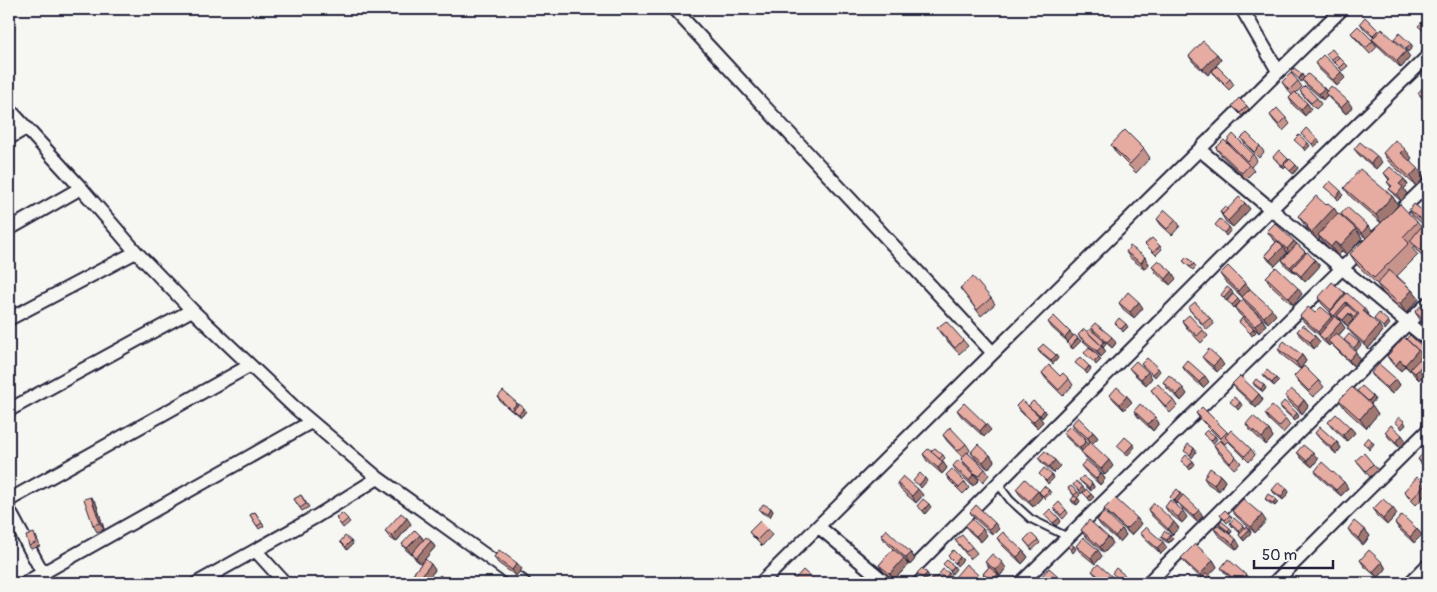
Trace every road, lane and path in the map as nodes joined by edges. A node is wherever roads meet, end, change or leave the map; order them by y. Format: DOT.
graph roads {
  1 [pos="674,9"];
  2 [pos="1242,9"];
  3 [pos="1342,9"];
  4 [pos="1428,56"];
  5 [pos="1278,71"];
  6 [pos="9,109"];
  7 [pos="26,128"];
  8 [pos="9,138"];
  9 [pos="1200,150"];
  10 [pos="1428,184"];
  11 [pos="81,188"];
  12 [pos="1271,209"];
  13 [pos="9,229"];
  14 [pos="136,252"];
  15 [pos="1342,269"];
  16 [pos="1428,303"];
  17 [pos="192,310"];
  18 [pos="9,319"];
  19 [pos="1407,324"];
  20 [pos="1428,340"];
  21 [pos="993,353"];
  22 [pos="250,366"];
  23 [pos="9,410"];
  24 [pos="311,422"];
  25 [pos="1428,430"];
  26 [pos="378,478"];
  27 [pos="998,484"];
  28 [pos="9,500"];
  29 [pos="9,510"];
  30 [pos="819,527"];
  31 [pos="1068,537"];
  32 [pos="256,551"];
  33 [pos="1428,567"];
  34 [pos="45,579"];
  35 [pos="25,583"];
  36 [pos="197,583"];
  37 [pos="285,583"];
  38 [pos="524,583"];
  39 [pos="762,583"];
  40 [pos="886,583"];
  41 [pos="899,583"];
  42 [pos="1021,583"];
  43 [pos="1148,583"];
  44 [pos="1274,583"];
  45 [pos="1412,583"];
  1 -- 21 [label="street"];
  2 -- 5 [label="street"];
  3 -- 5 [label="street"];
  4 -- 12 [label="street"];
  5 -- 9 [label="street"];
  6 -- 7 [label="street"];
  7 -- 8 [label="street"];
  7 -- 11 [label="street"];
  9 -- 12 [label="street"];
  9 -- 21 [label="street"];
  10 -- 15 [label="street"];
  11 -- 13 [label="street"];
  11 -- 14 [label="street"];
  12 -- 15 [label="street"];
  12 -- 27 [label="street"];
  14 -- 17 [label="street"];
  14 -- 18 [label="street"];
  15 -- 19 [label="street"];
  15 -- 31 [label="street"];
  16 -- 19 [label="street"];
  17 -- 22 [label="street"];
  17 -- 23 [label="street"];
  19 -- 20 [label="street"];
  19 -- 43 [label="street"];
  21 -- 30 [label="street"];
  22 -- 24 [label="street"];
  22 -- 28 [label="street"];
  24 -- 26 [label="street"];
  24 -- 34 [label="street"];
  25 -- 44 [label="street"];
  26 -- 32 [label="street"];
  26 -- 38 [label="street"];
  27 -- 31 [label="lane"];
  27 -- 41 [label="street"];
  29 -- 34 [label="street"];
  30 -- 39 [label="street"];
  30 -- 40 [label="street"];
  31 -- 42 [label="street"];
  32 -- 36 [label="street"];
  32 -- 37 [label="street"];
  33 -- 45 [label="street"];
  34 -- 35 [label="street"];
}
